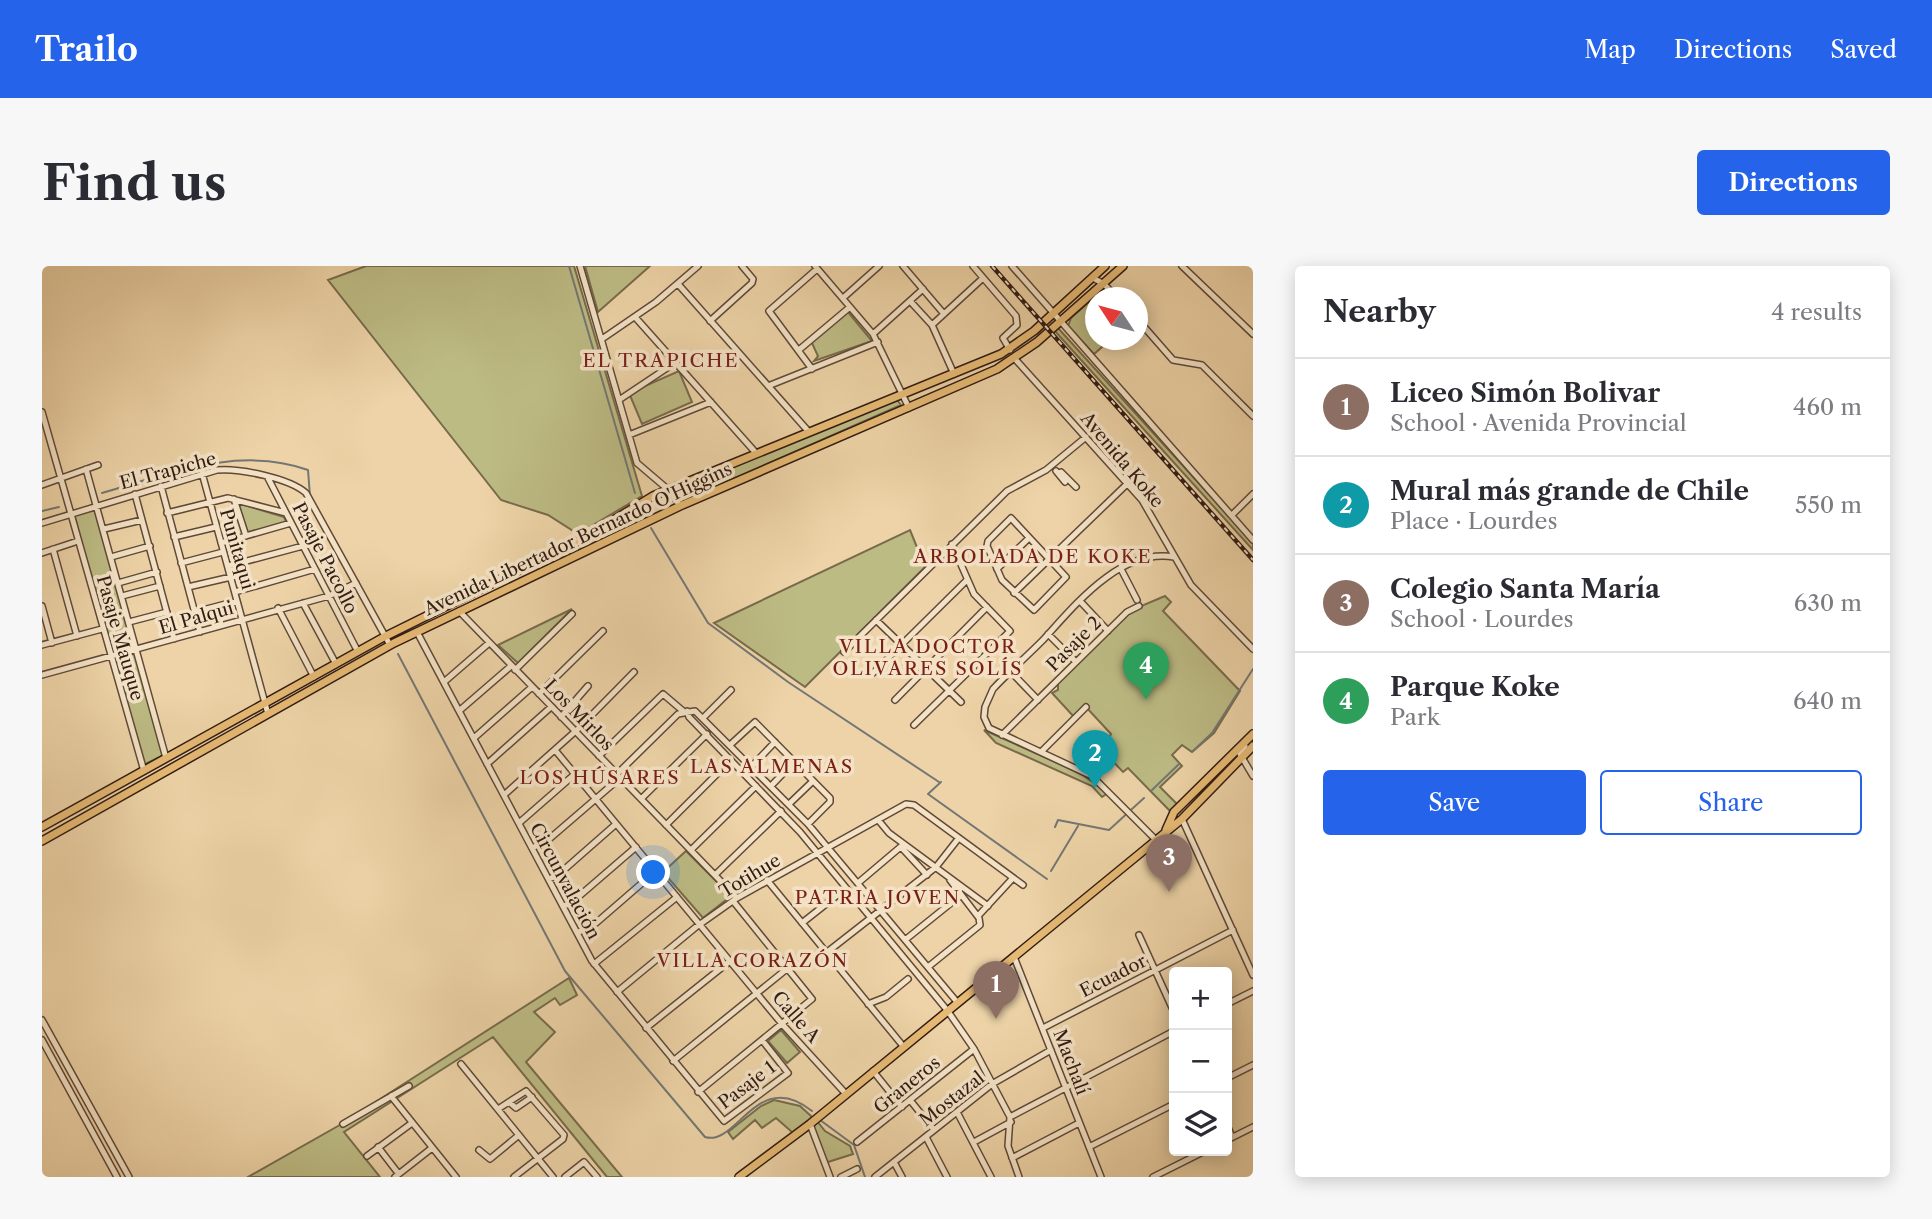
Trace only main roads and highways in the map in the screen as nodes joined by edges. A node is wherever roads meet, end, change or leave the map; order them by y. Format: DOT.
graph roads {
  1 [pos="1105,266"];
  2 [pos="1123,266"];
  3 [pos="268,702"];
  4 [pos="276,709"];
  5 [pos="1253,735"];
  6 [pos="1253,746"];
  7 [pos="42,827"];
  8 [pos="1166,830"];
  9 [pos="42,841"];
  10 [pos="741,1176"];
  1 -- 3 [label="main road, Avenida Libertador Bernardo O'Higgins"];
  2 -- 4 [label="main road, Avenida Libertador Bernardo O'Higgins"];
  3 -- 4 [label="main road"];
  3 -- 7 [label="main road, Avenida Libertador Bernardo O'Higgins"];
  4 -- 9 [label="main road, Avenida Libertador Bernardo O'Higgins"];
  5 -- 8 [label="main road"];
  6 -- 8 [label="main road"];
  8 -- 10 [label="main road"];
}
